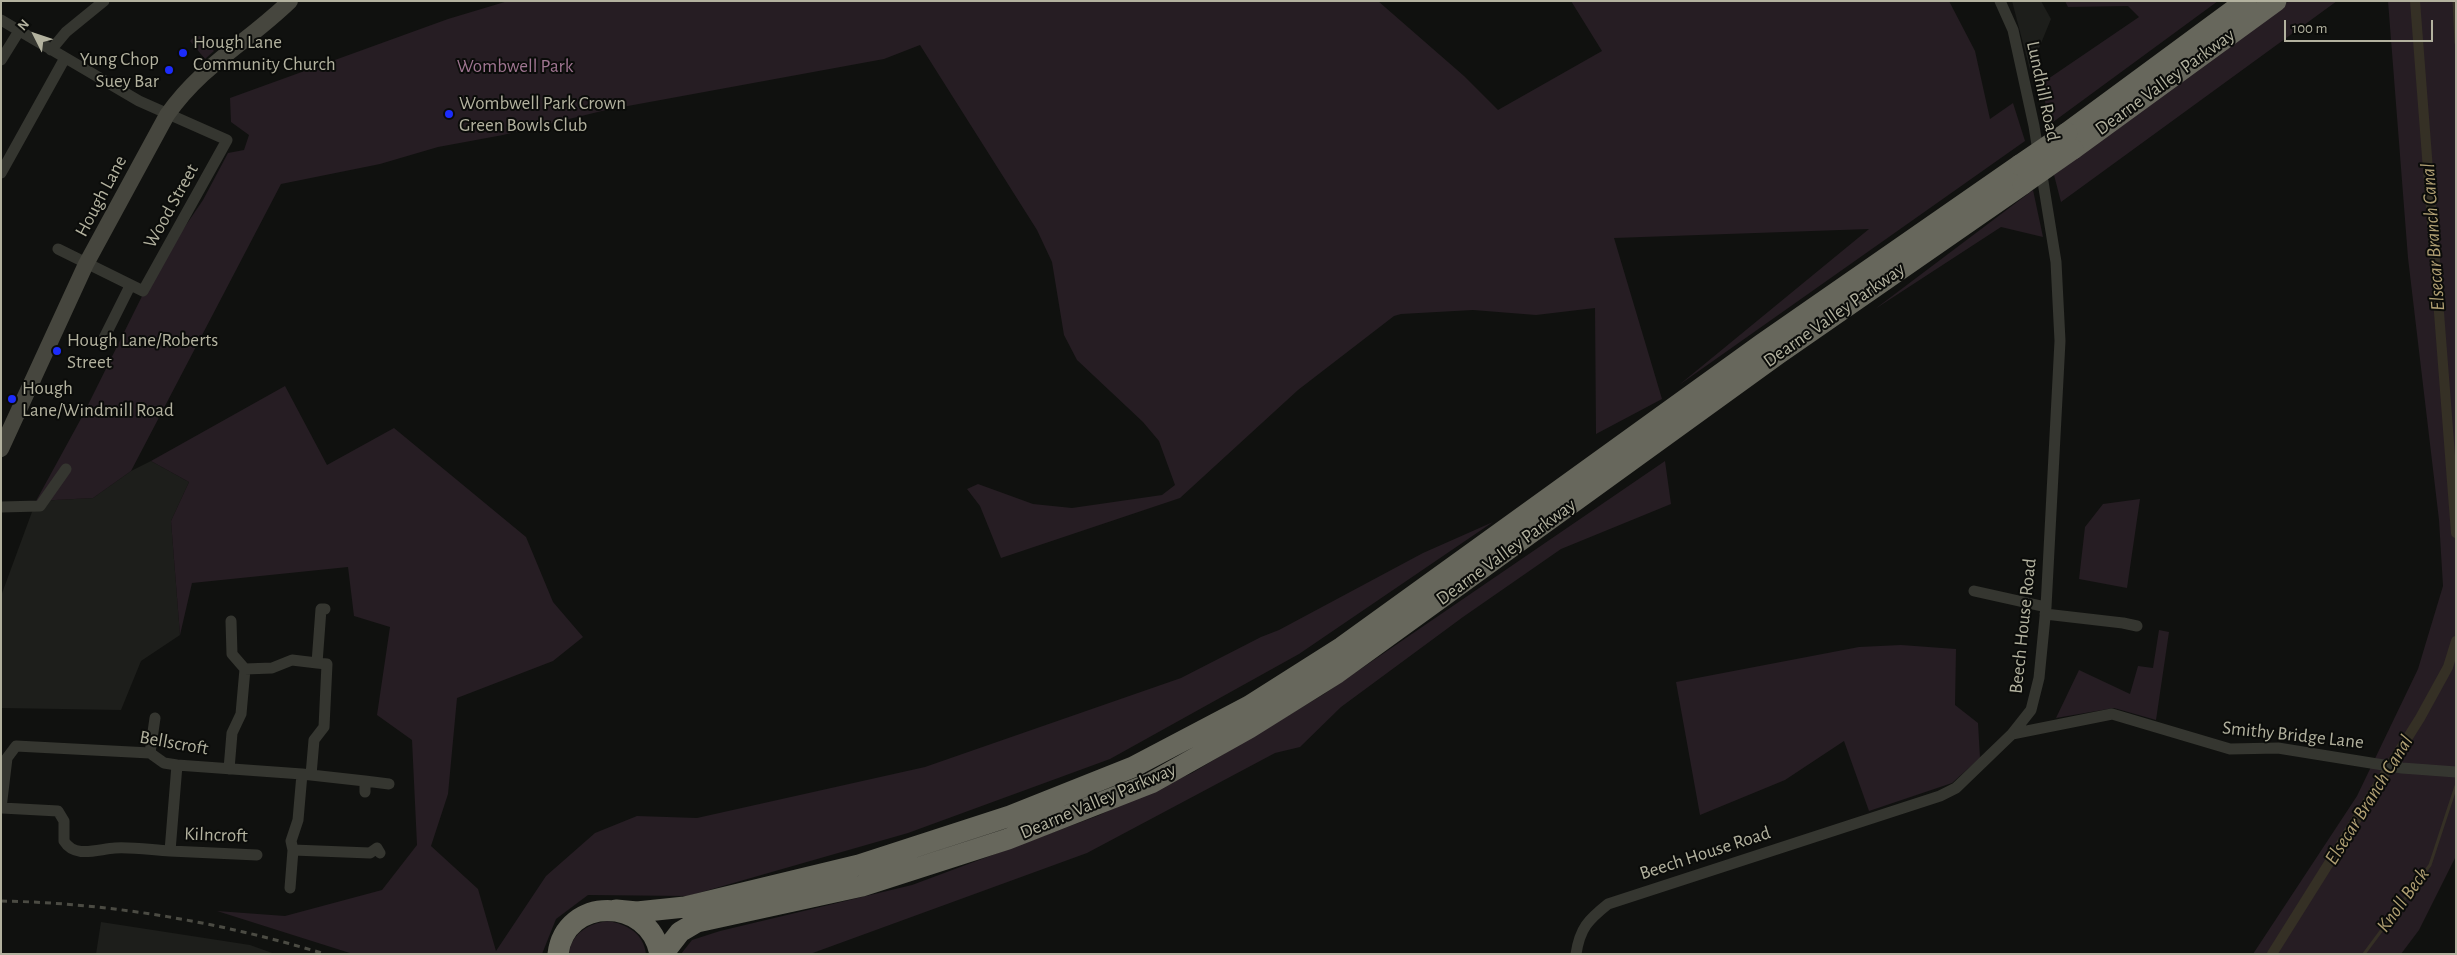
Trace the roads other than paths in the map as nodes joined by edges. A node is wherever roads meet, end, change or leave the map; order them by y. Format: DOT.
graph roads {
  1 [pos="290,1"];
  2 [pos="2000,1"];
  3 [pos="2246,1"];
  4 [pos="2276,1"];
  5 [pos="99,3"];
  6 [pos="1,20"];
  7 [pos="19,31"];
  8 [pos="51,50"];
  9 [pos="65,58"];
  10 [pos="1,60"];
  11 [pos="167,115"];
  12 [pos="2070,141"];
  13 [pos="1,173"];
  14 [pos="2021,175"];
  15 [pos="2044,190"];
  16 [pos="58,249"];
  17 [pos="86,264"];
  18 [pos="130,286"];
  19 [pos="104,338"];
  20 [pos="1,450"];
  21 [pos="66,469"];
  22 [pos="1,507"];
  23 [pos="1974,591"];
  24 [pos="325,609"];
  25 [pos="2046,610"];
  26 [pos="231,621"];
  27 [pos="2137,626"];
  28 [pos="317,663"];
  29 [pos="245,669"];
  30 [pos="155,718"];
  31 [pos="2012,734"];
  32 [pos="150,753"];
  33 [pos="4,756"];
  34 [pos="177,765"];
  35 [pos="229,769"];
  36 [pos="2456,772"];
  37 [pos="306,774"];
  38 [pos="389,784"];
  39 [pos="2,808"];
  40 [pos="293,850"];
  41 [pos="170,851"];
  42 [pos="380,853"];
  43 [pos="257,854"];
  44 [pos="290,888"];
  45 [pos="616,910"];
  46 [pos="558,954"];
  47 [pos="662,954"];
  48 [pos="1576,954"];
  1 -- 11 [label="main road, Hough Lane"];
  2 -- 15 [label="street, Lundhill Road"];
  3 -- 12 [label="highway, Dearne Valley Parkway"];
  4 -- 12 [label="highway, Dearne Valley Parkway"];
  5 -- 8 [label="street"];
  6 -- 7 [label="street"];
  7 -- 8 [label="street"];
  7 -- 10 [label="street"];
  8 -- 9 [label="street"];
  9 -- 11 [label="street"];
  9 -- 13 [label="street"];
  11 -- 17 [label="main road, Hough Lane"];
  11 -- 18 [label="street, Wood Street"];
  12 -- 14 [label="highway, Dearne Valley Parkway, bridge"];
  14 -- 45 [label="highway, Dearne Valley Parkway"];
  14 -- 47 [label="highway, Dearne Valley Parkway"];
  15 -- 25 [label="street, Beech House Road"];
  16 -- 17 [label="street"];
  17 -- 18 [label="street"];
  17 -- 20 [label="main road, Hough Lane"];
  18 -- 19 [label="street"];
  21 -- 22 [label="street"];
  23 -- 25 [label="street"];
  24 -- 28 [label="street"];
  25 -- 27 [label="street"];
  25 -- 31 [label="street, Beech House Road"];
  26 -- 29 [label="street"];
  28 -- 29 [label="street"];
  28 -- 37 [label="street"];
  29 -- 35 [label="street"];
  30 -- 32 [label="street"];
  31 -- 36 [label="street, Smithy Bridge Lane"];
  31 -- 48 [label="street, Beech House Road"];
  32 -- 33 [label="street, Bellscroft"];
  32 -- 34 [label="street, Bellscroft"];
  33 -- 39 [label="street"];
  34 -- 35 [label="street, Bellscroft"];
  34 -- 41 [label="street, Kilncroft"];
  35 -- 37 [label="street, Bellscroft"];
  37 -- 38 [label="street, Bellscroft"];
  37 -- 40 [label="street"];
  39 -- 41 [label="street"];
  40 -- 42 [label="street"];
  40 -- 44 [label="street"];
  41 -- 43 [label="street, Kilncroft"];
  45 -- 46 [label="highway, Dearne Valley Parkway"];
  45 -- 47 [label="highway"];
}
